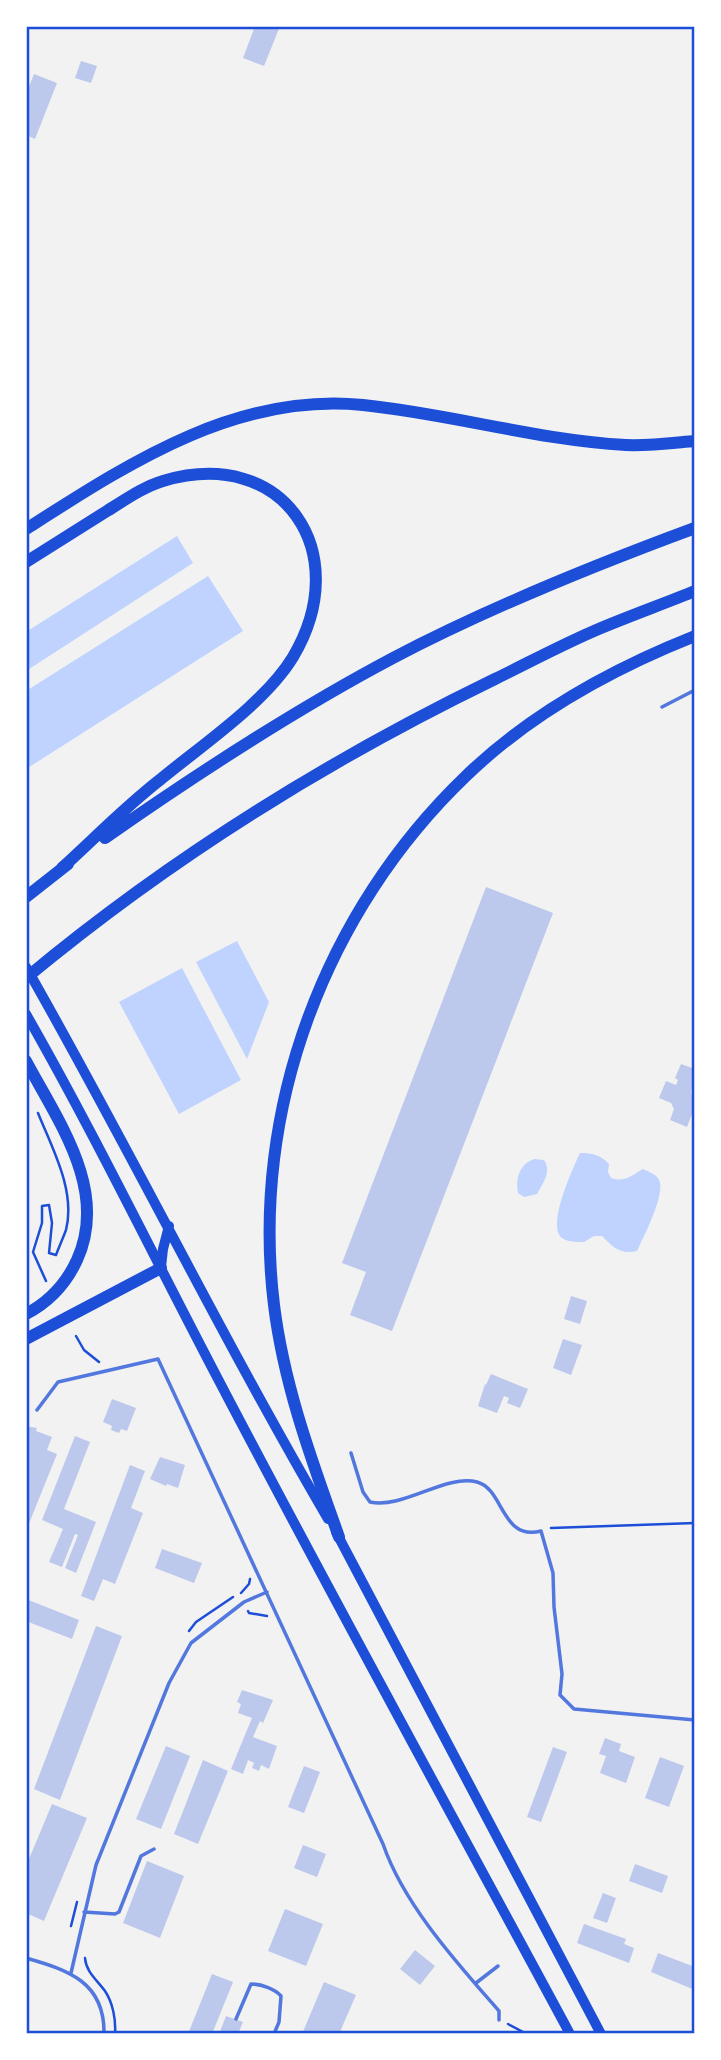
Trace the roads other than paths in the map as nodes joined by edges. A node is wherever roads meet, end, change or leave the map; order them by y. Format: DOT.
graph roads {
  1 [pos="695,441"];
  2 [pos="695,528"];
  3 [pos="26,529"];
  4 [pos="26,562"];
  5 [pos="695,592"];
  6 [pos="695,636"];
  7 [pos="695,690"];
  8 [pos="662,707"];
  9 [pos="62,868"];
  10 [pos="26,897"];
  11 [pos="26,967"];
  12 [pos="26,978"];
  13 [pos="26,1014"];
  14 [pos="26,1061"];
  15 [pos="169,1226"];
  16 [pos="162,1268"];
  17 [pos="26,1314"];
  18 [pos="26,1339"];
  19 [pos="37,1410"];
  20 [pos="351,1453"];
  21 [pos="339,1537"];
  22 [pos="267,1592"];
  23 [pos="695,1720"];
  24 [pos="154,1849"];
  25 [pos="84,1912"];
  26 [pos="26,1958"];
  27 [pos="498,1966"];
  28 [pos="71,1973"];
  29 [pos="476,1983"];
  30 [pos="236,2019"];
  31 [pos="499,2020"];
  32 [pos="104,2034"];
  33 [pos="274,2034"];
  34 [pos="570,2034"];
  35 [pos="601,2034"];
  1 -- 3 [label="highway"];
  2 -- 9 [label="highway"];
  4 -- 9 [label="highway"];
  5 -- 12 [label="highway"];
  6 -- 21 [label="highway"];
  7 -- 8 [label="lane"];
  9 -- 10 [label="highway"];
  11 -- 15 [label="main road"];
  13 -- 16 [label="main road"];
  14 -- 17 [label="highway"];
  15 -- 16 [label="main road"];
  15 -- 21 [label="main road"];
  16 -- 18 [label="highway"];
  16 -- 34 [label="main road"];
  19 -- 22 [label="lane"];
  20 -- 23 [label="lane"];
  21 -- 35 [label="main road"];
  22 -- 25 [label="lane"];
  22 -- 29 [label="lane"];
  24 -- 25 [label="lane"];
  25 -- 28 [label="lane"];
  26 -- 28 [label="lane"];
  27 -- 29 [label="lane"];
  28 -- 32 [label="lane"];
  29 -- 31 [label="lane"];
  30 -- 33 [label="lane"];
}
